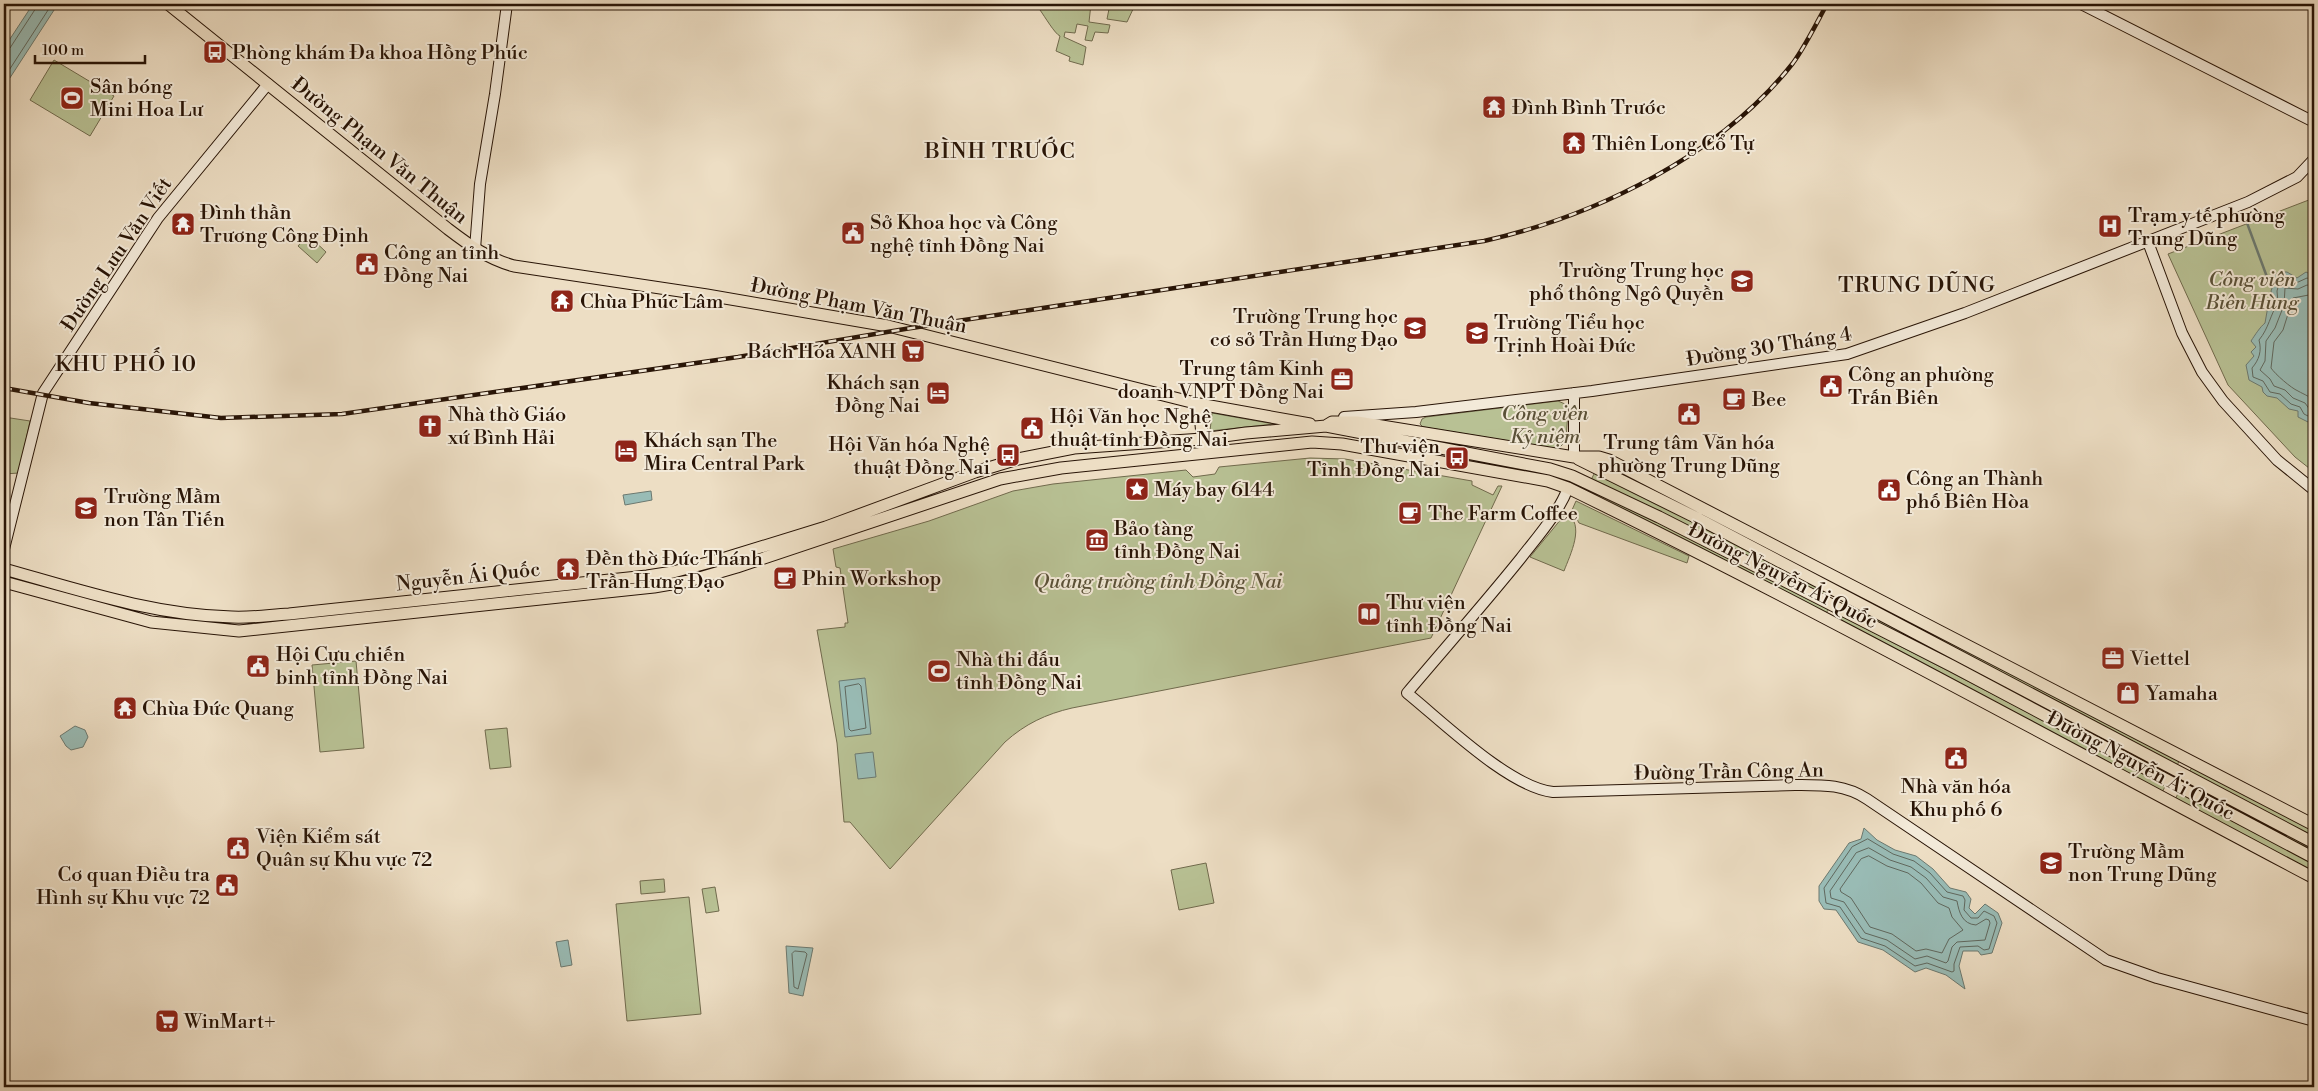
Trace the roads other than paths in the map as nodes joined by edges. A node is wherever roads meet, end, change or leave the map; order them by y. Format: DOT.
graph roads {
  1 [pos="168,4"];
  2 [pos="507,4"];
  3 [pos="2081,4"];
  4 [pos="268,84"];
  5 [pos="2314,122"];
  6 [pos="2314,159"];
  7 [pos="2314,173"];
  8 [pos="2297,177"];
  9 [pos="2148,242"];
  10 [pos="475,249"];
  11 [pos="1574,393"];
  12 [pos="1199,404"];
  13 [pos="1384,420"];
  14 [pos="1329,424"];
  15 [pos="1200,447"];
  16 [pos="1574,457"];
  17 [pos="1572,476"];
  18 [pos="1568,488"];
  19 [pos="2314,490"];
  20 [pos="924,491"];
  21 [pos="921,504"];
  22 [pos="4,549"];
  23 [pos="4,569"];
  24 [pos="666,579"];
  25 [pos="4,582"];
  26 [pos="1850,584"];
  27 [pos="1844,596"];
  28 [pos="1838,609"];
  29 [pos="242,617"];
  30 [pos="1832,621"];
  31 [pos="239,631"];
  32 [pos="2187,760"];
  33 [pos="2180,772"];
  34 [pos="2174,783"];
  35 [pos="2165,800"];
  36 [pos="2314,825"];
  37 [pos="2314,843"];
  38 [pos="2314,858"];
  39 [pos="2314,878"];
  40 [pos="2314,1021"];
  1 -- 4 [label="main road, Đường Phạm Văn Thuận"];
  2 -- 10 [label="street"];
  3 -- 5 [label="street"];
  4 -- 10 [label="main road, Đường Phạm Văn Thuận"];
  4 -- 22 [label="street, Đường Lưu Văn Viết"];
  6 -- 8 [label="street, Đường 30 Tháng 4"];
  7 -- 8 [label="street, Đường 30 Tháng 4"];
  8 -- 9 [label="street, Đường 30 Tháng 4"];
  9 -- 11 [label="street, Đường 30 Tháng 4"];
  9 -- 19 [label="street"];
  10 -- 12 [label="main road, Đường Phạm Văn Thuận"];
  11 -- 13 [label="street, Đường 30 Tháng 4"];
  11 -- 16 [label="street"];
  12 -- 14 [label="main road, Đường Phạm Văn Thuận"];
  12 -- 15 [label="main road"];
  13 -- 14 [label="main road, Đường Nguyễn Ái Quốc"];
  13 -- 16 [label="main road, Đường Nguyễn Ái Quốc"];
  14 -- 15 [label="main road, Đường Nguyễn Ái Quốc"];
  14 -- 17 [label="main road, Đường Nguyễn Ái Quốc"];
  15 -- 18 [label="main road, Đường Nguyễn Ái Quốc"];
  15 -- 20 [label="main road, Đường Nguyễn Ái Quốc"];
  15 -- 21 [label="main road, Đường Nguyễn Ái Quốc"];
  16 -- 17 [label="main road"];
  16 -- 26 [label="main road, Đường Nguyễn Ái Quốc"];
  16 -- 27 [label="main road, Đường Nguyễn Ái Quốc"];
  17 -- 18 [label="main road"];
  17 -- 28 [label="main road, Đường Nguyễn Ái Quốc"];
  18 -- 30 [label="main road, Đường Nguyễn Ái Quốc"];
  18 -- 40 [label="street, Đường Trần Công An"];
  20 -- 21 [label="main road"];
  20 -- 24 [label="main road, Nguyễn Ái Quốc"];
  21 -- 24 [label="main road, Nguyễn Ái Quốc"];
  23 -- 29 [label="main road"];
  24 -- 29 [label="main road, Nguyễn Ái Quốc"];
  24 -- 31 [label="main road, Nguyễn Ái Quốc"];
  25 -- 31 [label="main road"];
  26 -- 27 [label="main road"];
  26 -- 32 [label="main road, Đường Nguyễn Ái Quốc"];
  27 -- 28 [label="main road"];
  27 -- 33 [label="main road, Đường Nguyễn Ái Quốc"];
  28 -- 30 [label="main road"];
  28 -- 34 [label="main road, Đường Nguyễn Ái Quốc"];
  29 -- 31 [label="main road"];
  30 -- 35 [label="main road, Đường Nguyễn Ái Quốc"];
  32 -- 33 [label="main road"];
  32 -- 36 [label="main road, Đường Nguyễn Ái Quốc"];
  33 -- 34 [label="main road"];
  33 -- 37 [label="main road, Đường Nguyễn Ái Quốc"];
  34 -- 35 [label="main road"];
  34 -- 38 [label="main road, Đường Nguyễn Ái Quốc"];
  35 -- 39 [label="main road, Đường Nguyễn Ái Quốc"];
}
